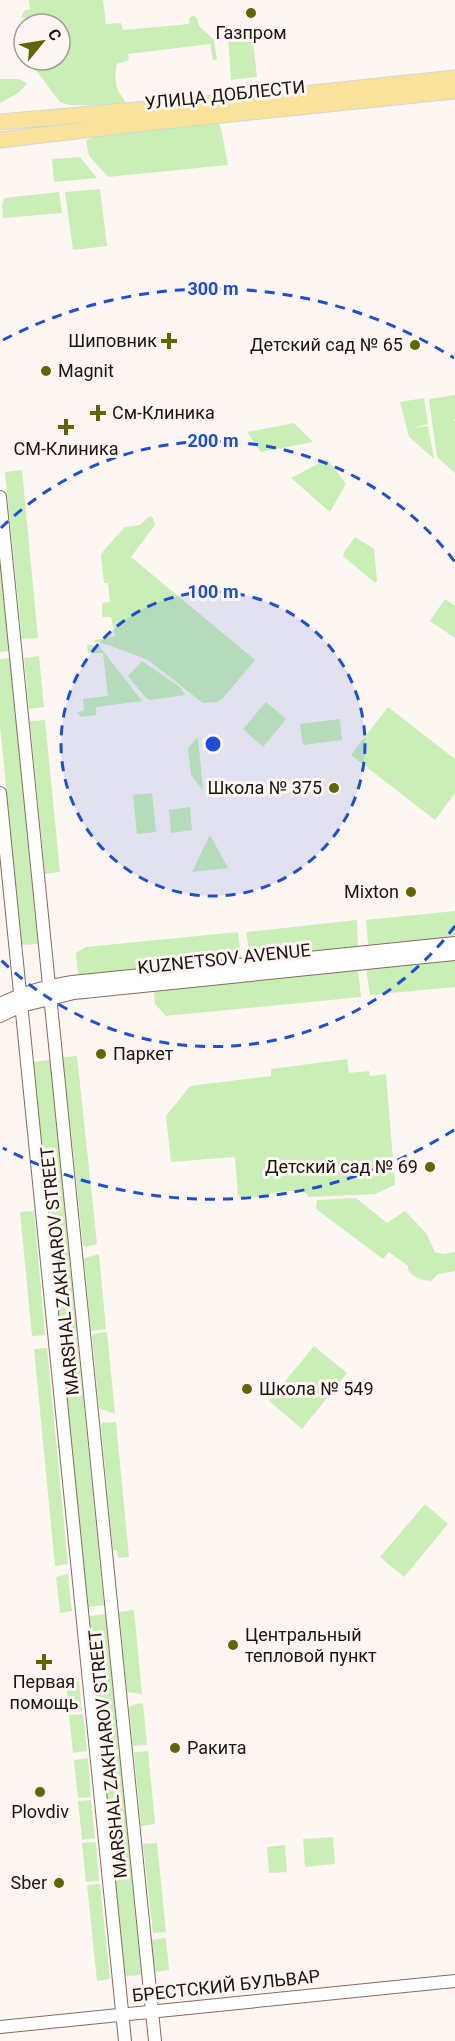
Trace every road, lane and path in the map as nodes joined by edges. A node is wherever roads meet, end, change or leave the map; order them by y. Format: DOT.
graph roads {
  1 [pos="455,78"];
  2 [pos="455,91"];
  3 [pos="0,122"];
  4 [pos="0,140"];
  5 [pos="0,497"];
  6 [pos="0,794"];
  7 [pos="455,943"];
  8 [pos="455,954"];
  9 [pos="50,991"];
  10 [pos="21,1000"];
  11 [pos="0,1004"];
  12 [pos="0,1016"];
  13 [pos="455,1981"];
  14 [pos="152,2011"];
  15 [pos="123,2015"];
  16 [pos="0,2027"];
  17 [pos="125,2041"];
  18 [pos="154,2041"];
  1 -- 3 [label="main road, УЛИЦА ДОБЛЕСТИ"];
  2 -- 4 [label="main road, УЛИЦА ДОБЛЕСТИ"];
  5 -- 9 [label="street, MARSHAL ZAKHAROV STREET"];
  6 -- 10 [label="street, MARSHAL ZAKHAROV STREET"];
  7 -- 9 [label="street, KUZNETSOV AVENUE"];
  8 -- 9 [label="street, KUZNETSOV AVENUE"];
  9 -- 10 [label="street, KUZNETSOV AVENUE"];
  9 -- 14 [label="street, MARSHAL ZAKHAROV STREET"];
  10 -- 11 [label="street, KUZNETSOV AVENUE"];
  10 -- 12 [label="street, KUZNETSOV AVENUE"];
  10 -- 15 [label="street, MARSHAL ZAKHAROV STREET"];
  13 -- 14 [label="street, БРЕСТСКИЙ БУЛЬВАР"];
  14 -- 15 [label="street, БРЕСТСКИЙ БУЛЬВАР"];
  14 -- 18 [label="street, MARSHAL ZAKHAROV STREET"];
  15 -- 16 [label="street, БРЕСТСКИЙ БУЛЬВАР"];
  15 -- 17 [label="street, MARSHAL ZAKHAROV STREET"];
}
